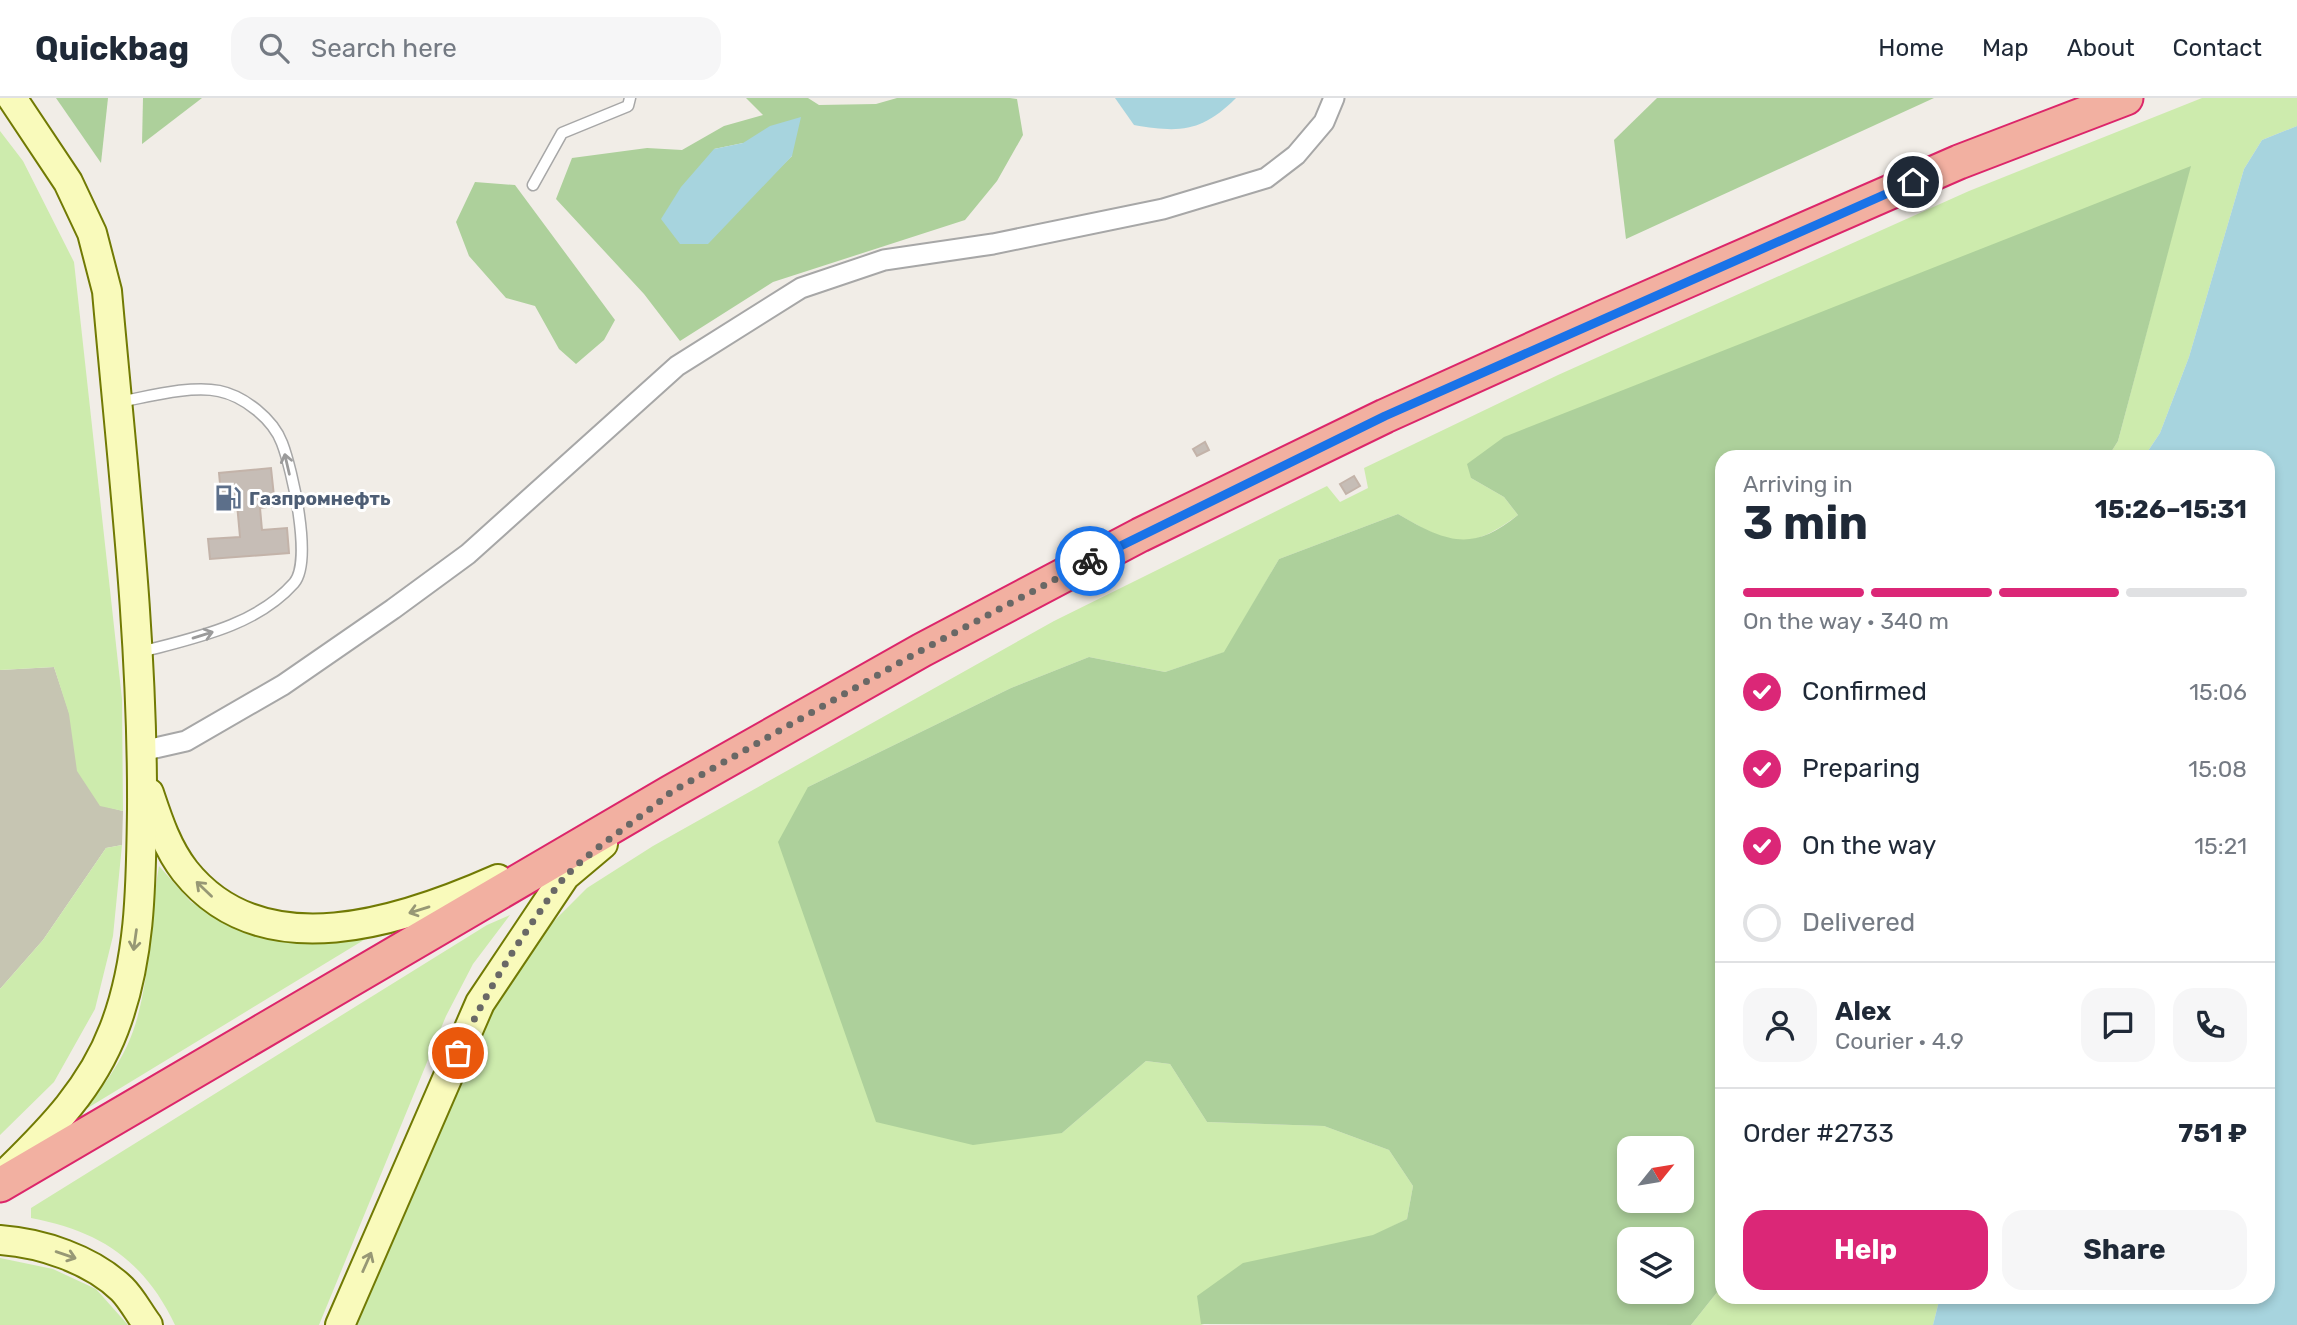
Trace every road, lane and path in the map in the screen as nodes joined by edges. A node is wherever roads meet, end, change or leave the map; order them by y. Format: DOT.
graph roads {
  1 [pos="12,98"];
  2 [pos="630,98"];
  3 [pos="1334,98"];
  4 [pos="2126,98"];
  5 [pos="533,185"];
  6 [pos="116,402"];
  7 [pos="138,653"];
  8 [pos="142,763"];
  9 [pos="671,792"];
  10 [pos="530,873"];
  11 [pos="0,1178"];
  12 [pos="0,1185"];
  13 [pos="0,1240"];
  14 [pos="148,1325"];
  15 [pos="340,1325"];
  1 -- 6 [label="main road"];
  2 -- 5 [label="lane"];
  3 -- 8 [label="street"];
  4 -- 9 [label="highway"];
  6 -- 7 [label="main road"];
  7 -- 6 [label="lane, one-way"];
  7 -- 8 [label="main road"];
  10 -- 8 [label="main road, one-way"];
  8 -- 11 [label="main road, one-way"];
  9 -- 10 [label="highway"];
  15 -- 9 [label="main road, one-way"];
  10 -- 12 [label="highway"];
  13 -- 14 [label="main road, one-way"];
}
